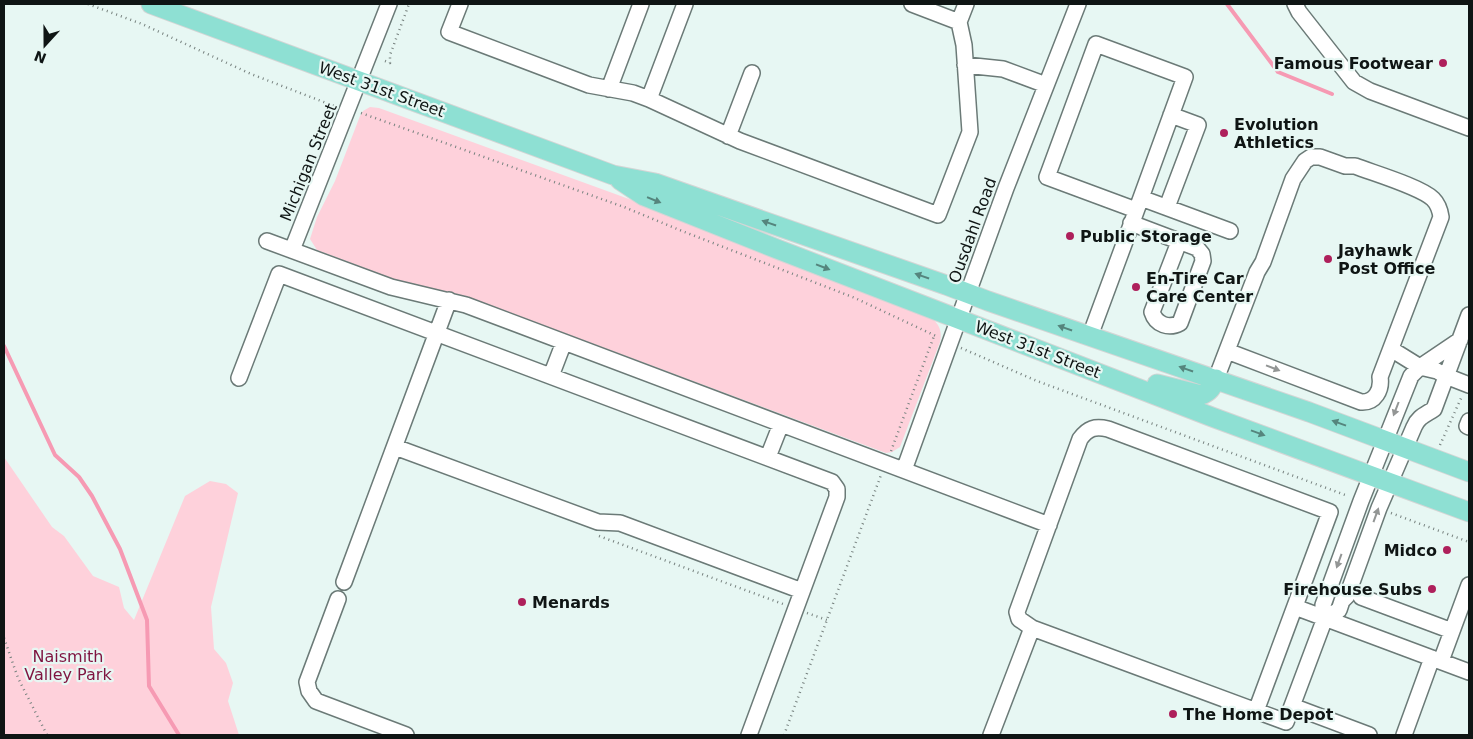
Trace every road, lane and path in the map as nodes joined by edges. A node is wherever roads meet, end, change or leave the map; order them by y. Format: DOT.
graph roads {
  1 [pos="88,4"];
  2 [pos="151,4"];
  3 [pos="389,4"];
  4 [pos="409,4"];
  5 [pos="460,4"];
  6 [pos="641,4"];
  7 [pos="685,4"];
  8 [pos="912,4"];
  9 [pos="966,4"];
  10 [pos="1078,4"];
  11 [pos="1295,4"];
  12 [pos="959,22"];
  13 [pos="385,61"];
  14 [pos="965,65"];
  15 [pos="752,73"];
  16 [pos="359,81"];
  17 [pos="1046,86"];
  18 [pos="610,89"];
  19 [pos="649,99"];
  20 [pos="331,105"];
  21 [pos="362,113"];
  22 [pos="1171,115"];
  23 [pos="1469,128"];
  24 [pos="728,136"];
  25 [pos="612,175"];
  26 [pos="1167,207"];
  27 [pos="1136,210"];
  28 [pos="1230,231"];
  29 [pos="267,241"];
  30 [pos="1179,242"];
  31 [pos="292,250"];
  32 [pos="968,293"];
  33 [pos="449,300"];
  34 [pos="1469,315"];
  35 [pos="959,318"];
  36 [pos="437,334"];
  37 [pos="1090,336"];
  38 [pos="1460,340"];
  39 [pos="564,342"];
  40 [pos="1391,349"];
  41 [pos="967,350"];
  42 [pos="1227,351"];
  43 [pos="1420,366"];
  44 [pos="551,376"];
  45 [pos="1446,376"];
  46 [pos="239,378"];
  47 [pos="1114,378"];
  48 [pos="1216,379"];
  49 [pos="1468,385"];
  50 [pos="1469,421"];
  51 [pos="781,424"];
  52 [pos="1469,427"];
  53 [pos="1384,440"];
  54 [pos="395,447"];
  55 [pos="1440,447"];
  56 [pos="1405,448"];
  57 [pos="768,457"];
  58 [pos="886,463"];
  59 [pos="904,470"];
  60 [pos="1469,472"];
  61 [pos="1370,476"];
  62 [pos="1390,483"];
  63 [pos="1348,496"];
  64 [pos="1427,497"];
  65 [pos="1469,501"];
  66 [pos="1387,511"];
  67 [pos="1469,512"];
  68 [pos="1049,525"];
  69 [pos="1469,542"];
  70 [pos="344,582"];
  71 [pos="1469,584"];
  72 [pos="802,591"];
  73 [pos="1361,597"];
  74 [pos="338,599"];
  75 [pos="1294,607"];
  76 [pos="1325,618"];
  77 [pos="1032,628"];
  78 [pos="1452,631"];
  79 [pos="4,638"];
  80 [pos="1437,660"];
  81 [pos="1469,672"];
  82 [pos="1292,706"];
  83 [pos="1256,711"];
  84 [pos="47,735"];
  85 [pos="406,735"];
  86 [pos="748,735"];
  87 [pos="784,735"];
  88 [pos="991,735"];
  89 [pos="1369,735"];
  90 [pos="1404,735"];
  1 -- 20 [label="path"];
  2 -- 16 [label="main road, West 31st Street"];
  3 -- 16 [label="street, Michigan Street"];
  4 -- 13 [label="path"];
  5 -- 18 [label="street"];
  6 -- 18 [label="street"];
  7 -- 19 [label="street"];
  8 -- 12 [label="street"];
  9 -- 12 [label="street"];
  10 -- 17 [label="street, Ousdahl Road"];
  11 -- 23 [label="street"];
  12 -- 14 [label="street"];
  14 -- 17 [label="street"];
  14 -- 24 [label="street"];
  15 -- 24 [label="street"];
  16 -- 25 [label="main road, West 31st Street"];
  16 -- 31 [label="street, Michigan Street"];
  17 -- 32 [label="street, Ousdahl Road"];
  18 -- 19 [label="street"];
  19 -- 24 [label="street"];
  21 -- 58 [label="path"];
  22 -- 26 [label="street"];
  22 -- 27 [label="street"];
  22 -- 27 [label="street"];
  32 -- 25 [label="main road, West 31st Street, one-way"];
  25 -- 35 [label="main road, West 31st Street, one-way"];
  26 -- 27 [label="street"];
  26 -- 28 [label="street"];
  27 -- 30 [label="street"];
  27 -- 37 [label="street"];
  29 -- 31 [label="street"];
  30 -- 30 [label="street"];
  31 -- 33 [label="street"];
  32 -- 35 [label="street, Ousdahl Road"];
  37 -- 32 [label="main road, West 31st Street, one-way"];
  33 -- 36 [label="street"];
  33 -- 39 [label="street"];
  34 -- 38 [label="street"];
  35 -- 47 [label="main road, West 31st Street"];
  35 -- 59 [label="street, Ousdahl Road"];
  36 -- 44 [label="street"];
  36 -- 46 [label="street"];
  36 -- 54 [label="street"];
  48 -- 37 [label="main road, West 31st Street, one-way"];
  38 -- 43 [label="street"];
  38 -- 45 [label="street"];
  39 -- 44 [label="street"];
  39 -- 51 [label="street"];
  42 -- 40 [label="street, one-way"];
  40 -- 42 [label="street"];
  40 -- 43 [label="street"];
  41 -- 63 [label="path"];
  42 -- 48 [label="street"];
  43 -- 45 [label="street"];
  43 -- 53 [label="street, one-way"];
  44 -- 57 [label="street"];
  45 -- 49 [label="street"];
  45 -- 56 [label="street"];
  47 -- 48 [label="main road"];
  47 -- 61 [label="main road, West 31st Street, one-way"];
  53 -- 48 [label="main road, West 31st Street, one-way"];
  49 -- 55 [label="path"];
  50 -- 52 [label="street"];
  51 -- 57 [label="street"];
  51 -- 58 [label="street"];
  53 -- 56 [label="main road, West 31st Street"];
  53 -- 61 [label="street"];
  54 -- 70 [label="street"];
  54 -- 72 [label="street"];
  56 -- 60 [label="main road, West 31st Street"];
  56 -- 62 [label="street"];
  57 -- 72 [label="street"];
  58 -- 59 [label="street"];
  58 -- 87 [label="path"];
  59 -- 68 [label="street"];
  61 -- 62 [label="main road, West 31st Street"];
  61 -- 76 [label="street, one-way"];
  62 -- 64 [label="main road, West 31st Street"];
  76 -- 62 [label="street, one-way"];
  64 -- 65 [label="main road"];
  64 -- 67 [label="main road, West 31st Street"];
  66 -- 69 [label="path"];
  68 -- 75 [label="street"];
  68 -- 77 [label="street"];
  71 -- 78 [label="street"];
  72 -- 86 [label="street"];
  73 -- 78 [label="street"];
  74 -- 85 [label="street"];
  75 -- 76 [label="street"];
  75 -- 83 [label="street"];
  76 -- 80 [label="street"];
  76 -- 82 [label="street"];
  77 -- 83 [label="street"];
  77 -- 88 [label="street"];
  78 -- 80 [label="street"];
  79 -- 84 [label="path"];
  80 -- 81 [label="street"];
  80 -- 90 [label="street"];
  82 -- 83 [label="street"];
  82 -- 89 [label="street"];
}
